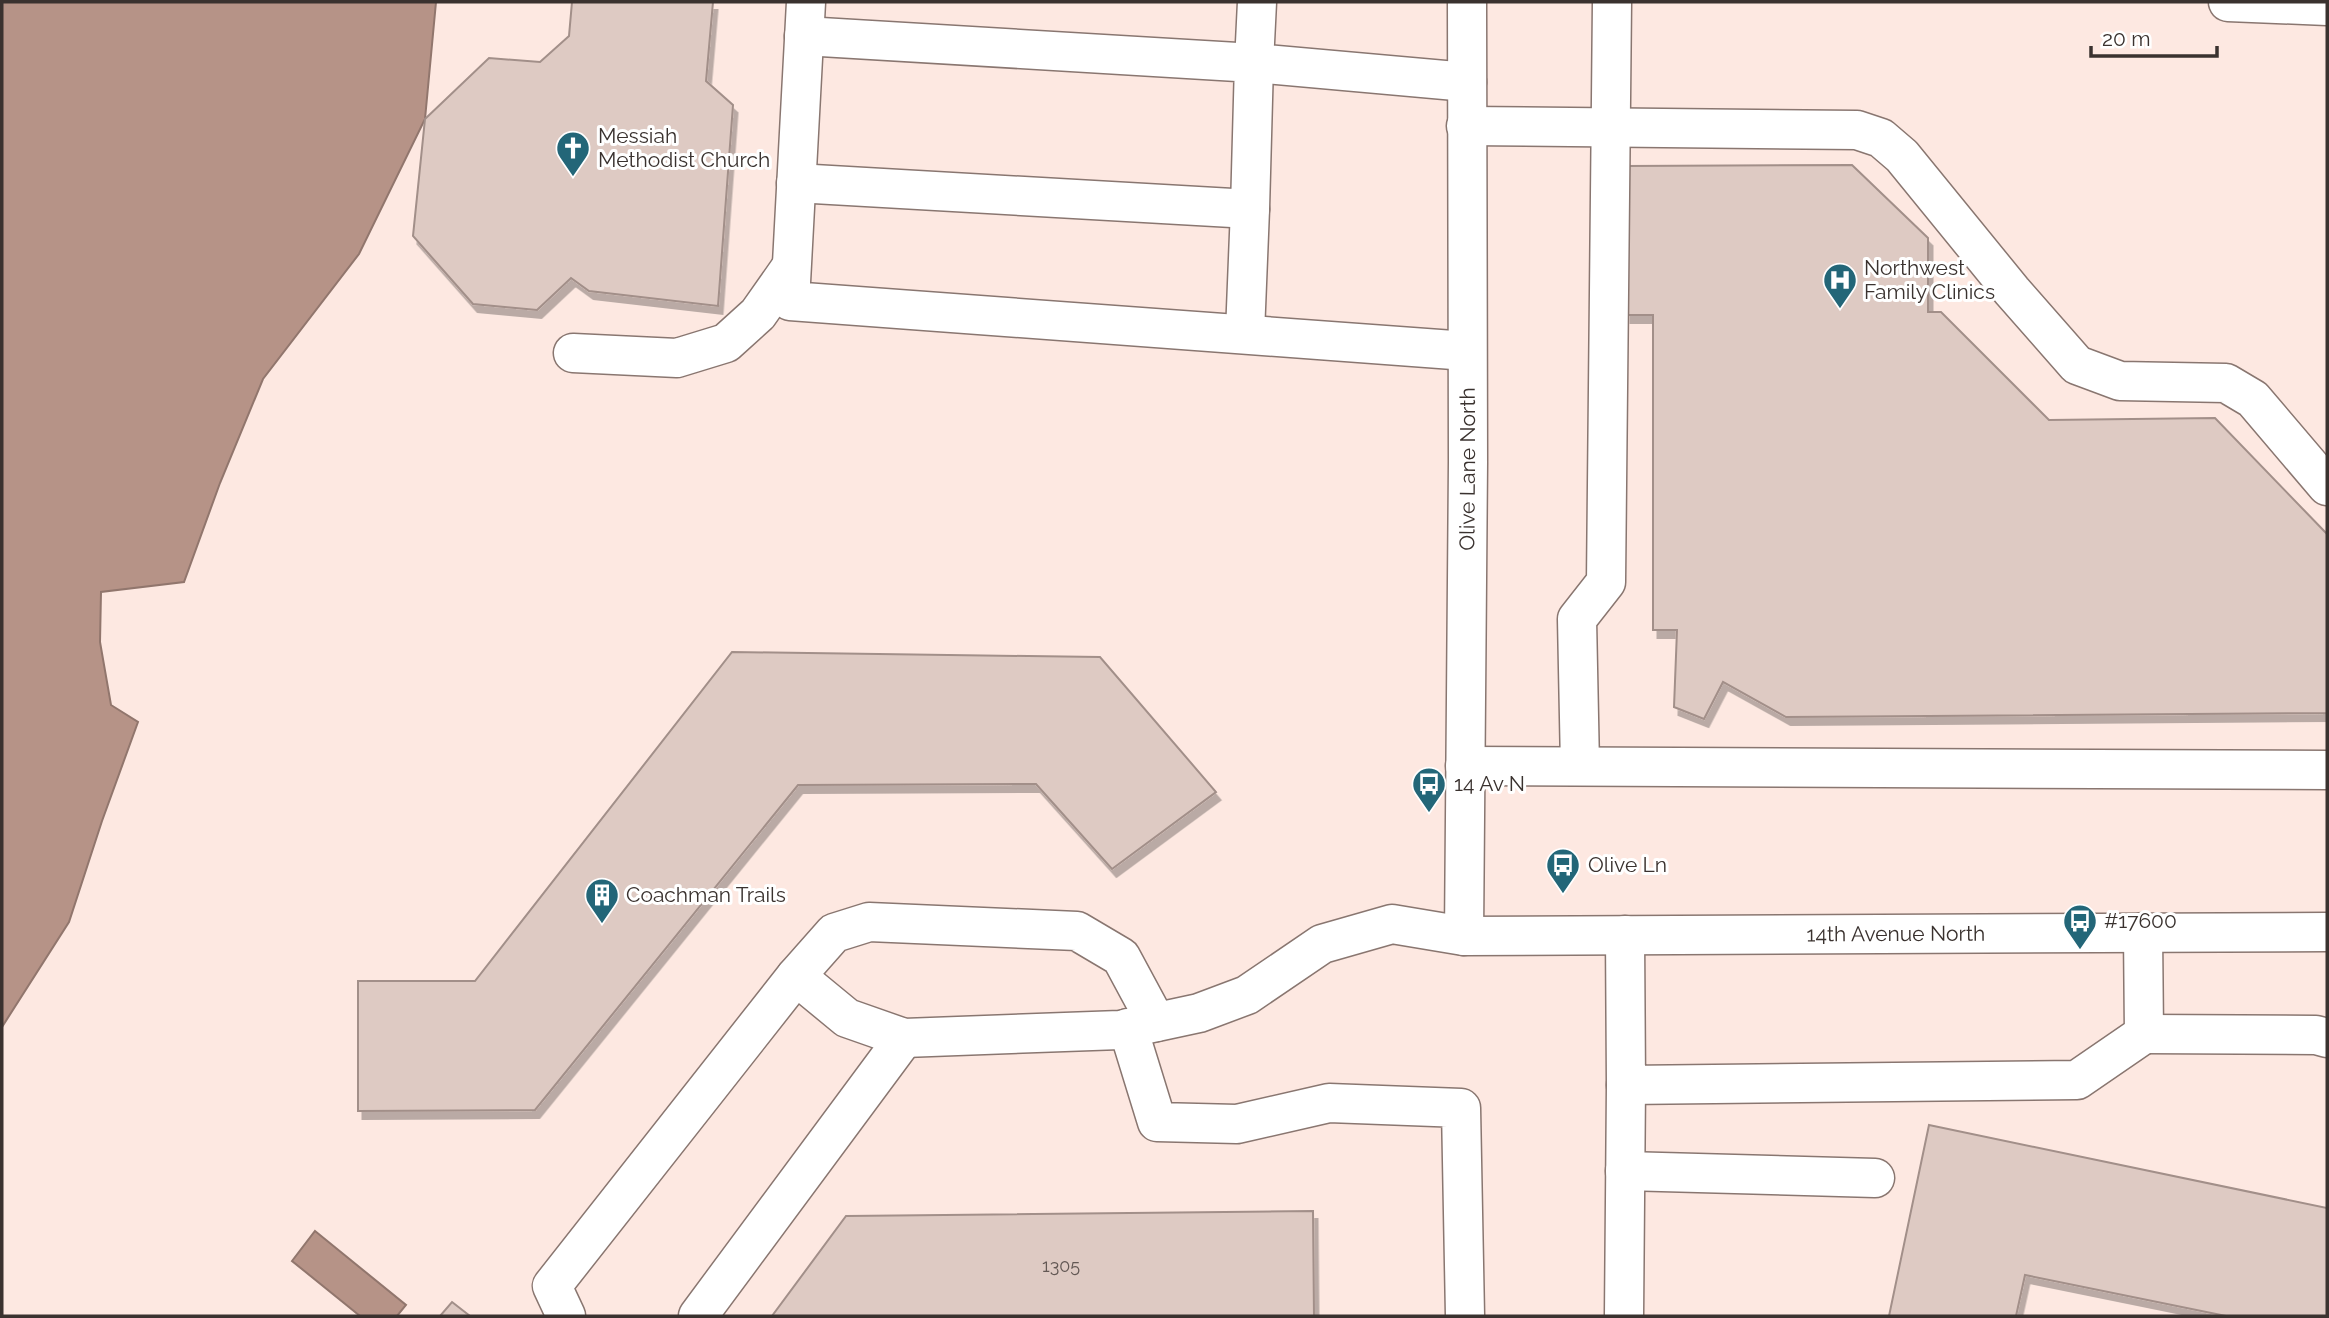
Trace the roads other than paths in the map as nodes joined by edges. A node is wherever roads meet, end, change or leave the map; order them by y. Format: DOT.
graph roads {
  1 [pos="1258,2"];
  2 [pos="1467,2"];
  3 [pos="1612,2"];
  4 [pos="2228,2"];
  5 [pos="2327,6"];
  6 [pos="805,19"];
  7 [pos="1255,64"];
  8 [pos="1467,82"];
  9 [pos="1466,126"];
  10 [pos="1611,128"];
  11 [pos="796,183"];
  12 [pos="1250,209"];
  13 [pos="791,267"];
  14 [pos="1245,333"];
  15 [pos="1467,351"];
  16 [pos="573,353"];
  17 [pos="2327,486"];
  18 [pos="1465,766"];
  19 [pos="1580,766"];
  20 [pos="2327,770"];
  21 [pos="2143,932"];
  22 [pos="2327,932"];
  23 [pos="1625,935"];
  24 [pos="1464,936"];
  25 [pos="796,976"];
  26 [pos="1142,1025"];
  27 [pos="2144,1034"];
  28 [pos="904,1038"];
  29 [pos="2327,1038"];
  30 [pos="1626,1085"];
  31 [pos="1625,1171"];
  32 [pos="1875,1178"];
  33 [pos="566,1316"];
  34 [pos="698,1316"];
  35 [pos="1465,1316"];
  36 [pos="1623,1316"];
  1 -- 7 [label="street"];
  2 -- 8 [label="street, Olive Lane North"];
  3 -- 10 [label="street"];
  4 -- 5 [label="street"];
  6 -- 7 [label="street"];
  6 -- 11 [label="street"];
  7 -- 8 [label="street"];
  7 -- 12 [label="street"];
  8 -- 9 [label="street, Olive Lane North"];
  9 -- 10 [label="street"];
  9 -- 15 [label="street, Olive Lane North"];
  10 -- 17 [label="street"];
  10 -- 19 [label="street"];
  11 -- 12 [label="street"];
  11 -- 13 [label="street"];
  12 -- 14 [label="street"];
  13 -- 14 [label="street"];
  13 -- 16 [label="street"];
  14 -- 15 [label="street"];
  15 -- 18 [label="street, Olive Lane North"];
  18 -- 19 [label="street"];
  18 -- 24 [label="street, Olive Lane North"];
  19 -- 20 [label="street"];
  21 -- 22 [label="street, 14th Avenue North"];
  21 -- 23 [label="street, 14th Avenue North"];
  21 -- 27 [label="street"];
  23 -- 24 [label="street, 14th Avenue North"];
  23 -- 30 [label="street"];
  24 -- 26 [label="street, 14th Avenue North"];
  25 -- 26 [label="street"];
  25 -- 28 [label="street"];
  25 -- 33 [label="street"];
  26 -- 28 [label="street, 14th Avenue North"];
  26 -- 35 [label="street"];
  27 -- 29 [label="street"];
  27 -- 30 [label="street"];
  28 -- 34 [label="street"];
  30 -- 31 [label="street"];
  31 -- 32 [label="street"];
  31 -- 36 [label="street"];
}
